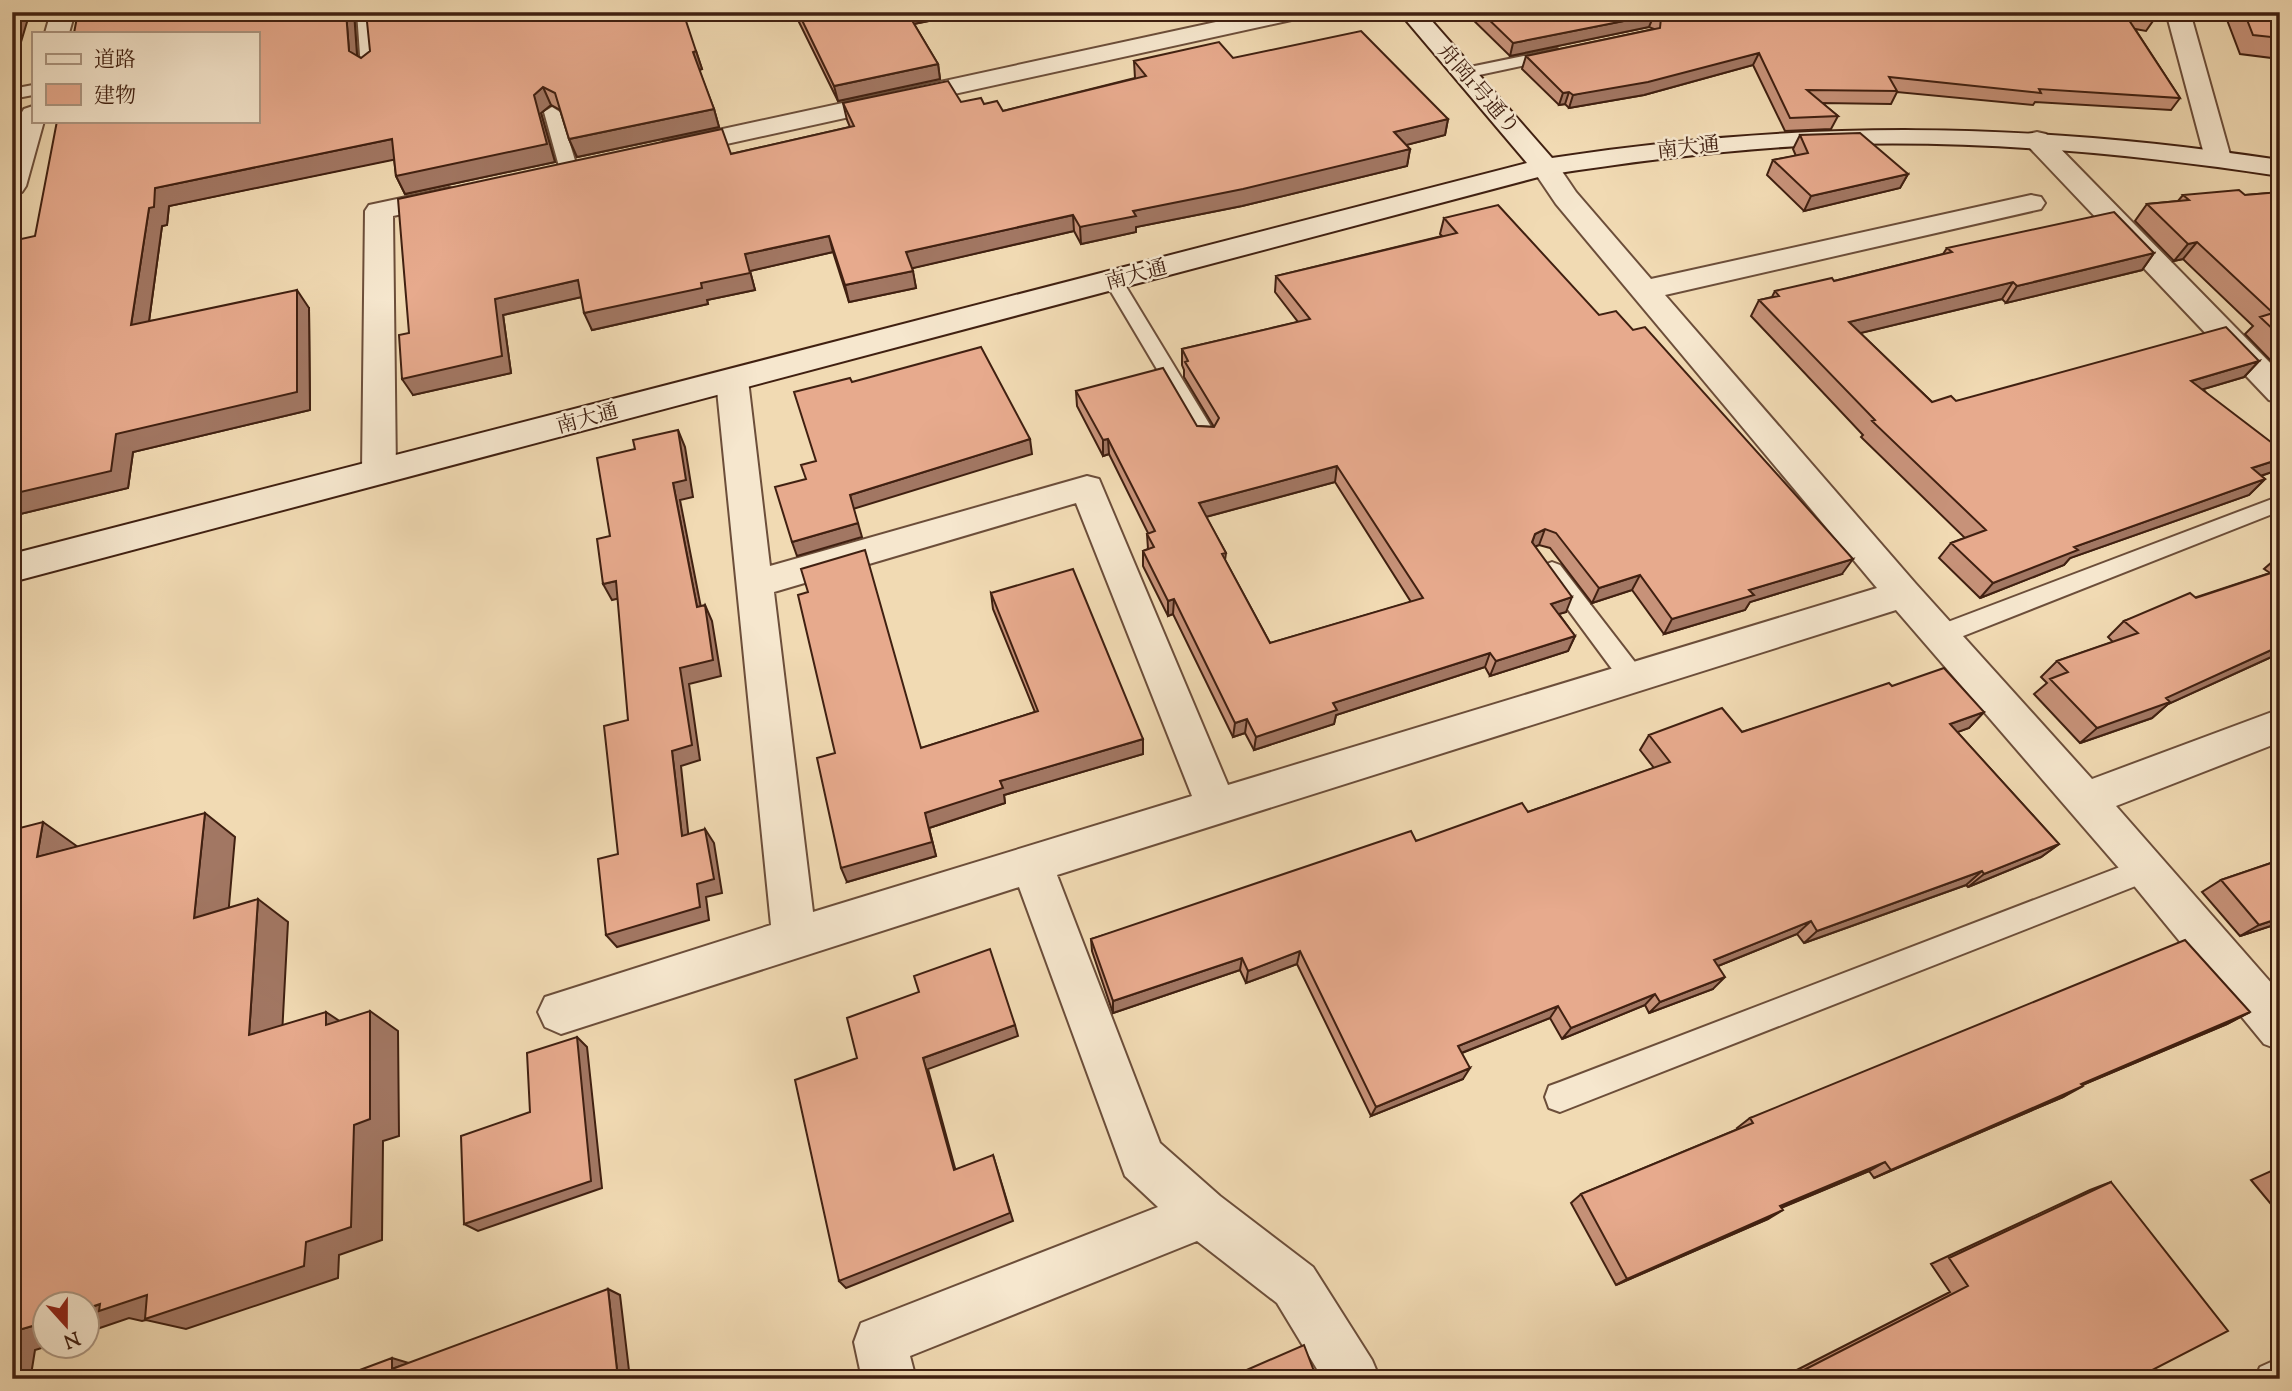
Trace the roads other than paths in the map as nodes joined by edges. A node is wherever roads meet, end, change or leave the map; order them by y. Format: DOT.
graph roads {
  1 [pos="63,12"];
  2 [pos="365,12"];
  3 [pos="1296,12"];
  4 [pos="1411,12"];
  5 [pos="2178,12"];
  6 [pos="57,32"];
  7 [pos="1571,51"];
  8 [pos="369,69"];
  9 [pos="1465,73"];
  10 [pos="32,90"];
  11 [pos="12,94"];
  12 [pos="552,112"];
  13 [pos="32,117"];
  14 [pos="2036,140"];
  15 [pos="650,153"];
  16 [pos="2218,158"];
  17 [pos="596,164"];
  18 [pos="1545,167"];
  19 [pos="2280,168"];
  20 [pos="569,170"];
  21 [pos="542,176"];
  22 [pos="12,186"];
  23 [pos="474,191"];
  24 [pos="2031,203"];
  25 [pos="1113,280"];
  26 [pos="1644,290"];
  27 [pos="732,380"];
  28 [pos="2280,392"];
  29 [pos="1206,435"];
  30 [pos="379,472"];
  31 [pos="2278,503"];
  32 [pos="1540,556"];
  33 [pos="12,568"];
  34 [pos="755,584"];
  35 [pos="1903,594"];
  36 [pos="1940,635"];
  37 [pos="1632,677"];
  38 [pos="2280,725"];
  39 [pos="2084,800"];
  40 [pos="1216,805"];
  41 [pos="1032,864"];
  42 [pos="2146,869"];
  43 [pos="794,938"];
  44 [pos="2273,1010"];
  45 [pos="561,1012"];
  46 [pos="1560,1097"];
  47 [pos="1202,1214"];
  48 [pos="2280,1375"];
  49 [pos="889,1379"];
  50 [pos="1353,1379"];
  51 [pos="2272,1379"];
  1 -- 6 [label="street"];
  2 -- 8 [label="lane"];
  3 -- 15 [label="street"];
  4 -- 9 [label="street, 舟岡1号通り"];
  5 -- 16 [label="street"];
  7 -- 9 [label="lane"];
  9 -- 18 [label="street, 舟岡1号通り"];
  10 -- 11 [label="lane"];
  12 -- 20 [label="lane"];
  13 -- 22 [label="street"];
  14 -- 16 [label="street, 南大通"];
  14 -- 18 [label="street, 南大通"];
  14 -- 28 [label="street"];
  16 -- 19 [label="street, 南大通"];
  17 -- 20 [label="street"];
  18 -- 25 [label="street, 南大通"];
  18 -- 26 [label="street, 舟岡1号通り"];
  20 -- 21 [label="street"];
  23 -- 30 [label="street"];
  24 -- 26 [label="street"];
  25 -- 27 [label="street, 南大通"];
  25 -- 29 [label="lane"];
  26 -- 35 [label="street, 舟岡1号通り"];
  27 -- 30 [label="street, 南大通"];
  27 -- 34 [label="street"];
  30 -- 33 [label="street, 南大通"];
  31 -- 36 [label="lane"];
  32 -- 37 [label="lane"];
  34 -- 40 [label="street"];
  34 -- 43 [label="street"];
  35 -- 36 [label="street, 舟岡1号通り"];
  35 -- 37 [label="street"];
  36 -- 39 [label="street, 舟岡1号通り"];
  37 -- 40 [label="street"];
  38 -- 39 [label="street"];
  39 -- 42 [label="street, 舟岡1号通り"];
  40 -- 41 [label="street"];
  41 -- 43 [label="street"];
  41 -- 47 [label="street"];
  42 -- 44 [label="street, 舟岡1号通り"];
  42 -- 46 [label="lane"];
  43 -- 45 [label="street"];
  47 -- 49 [label="street"];
  47 -- 50 [label="street"];
  48 -- 51 [label="lane"];
}
